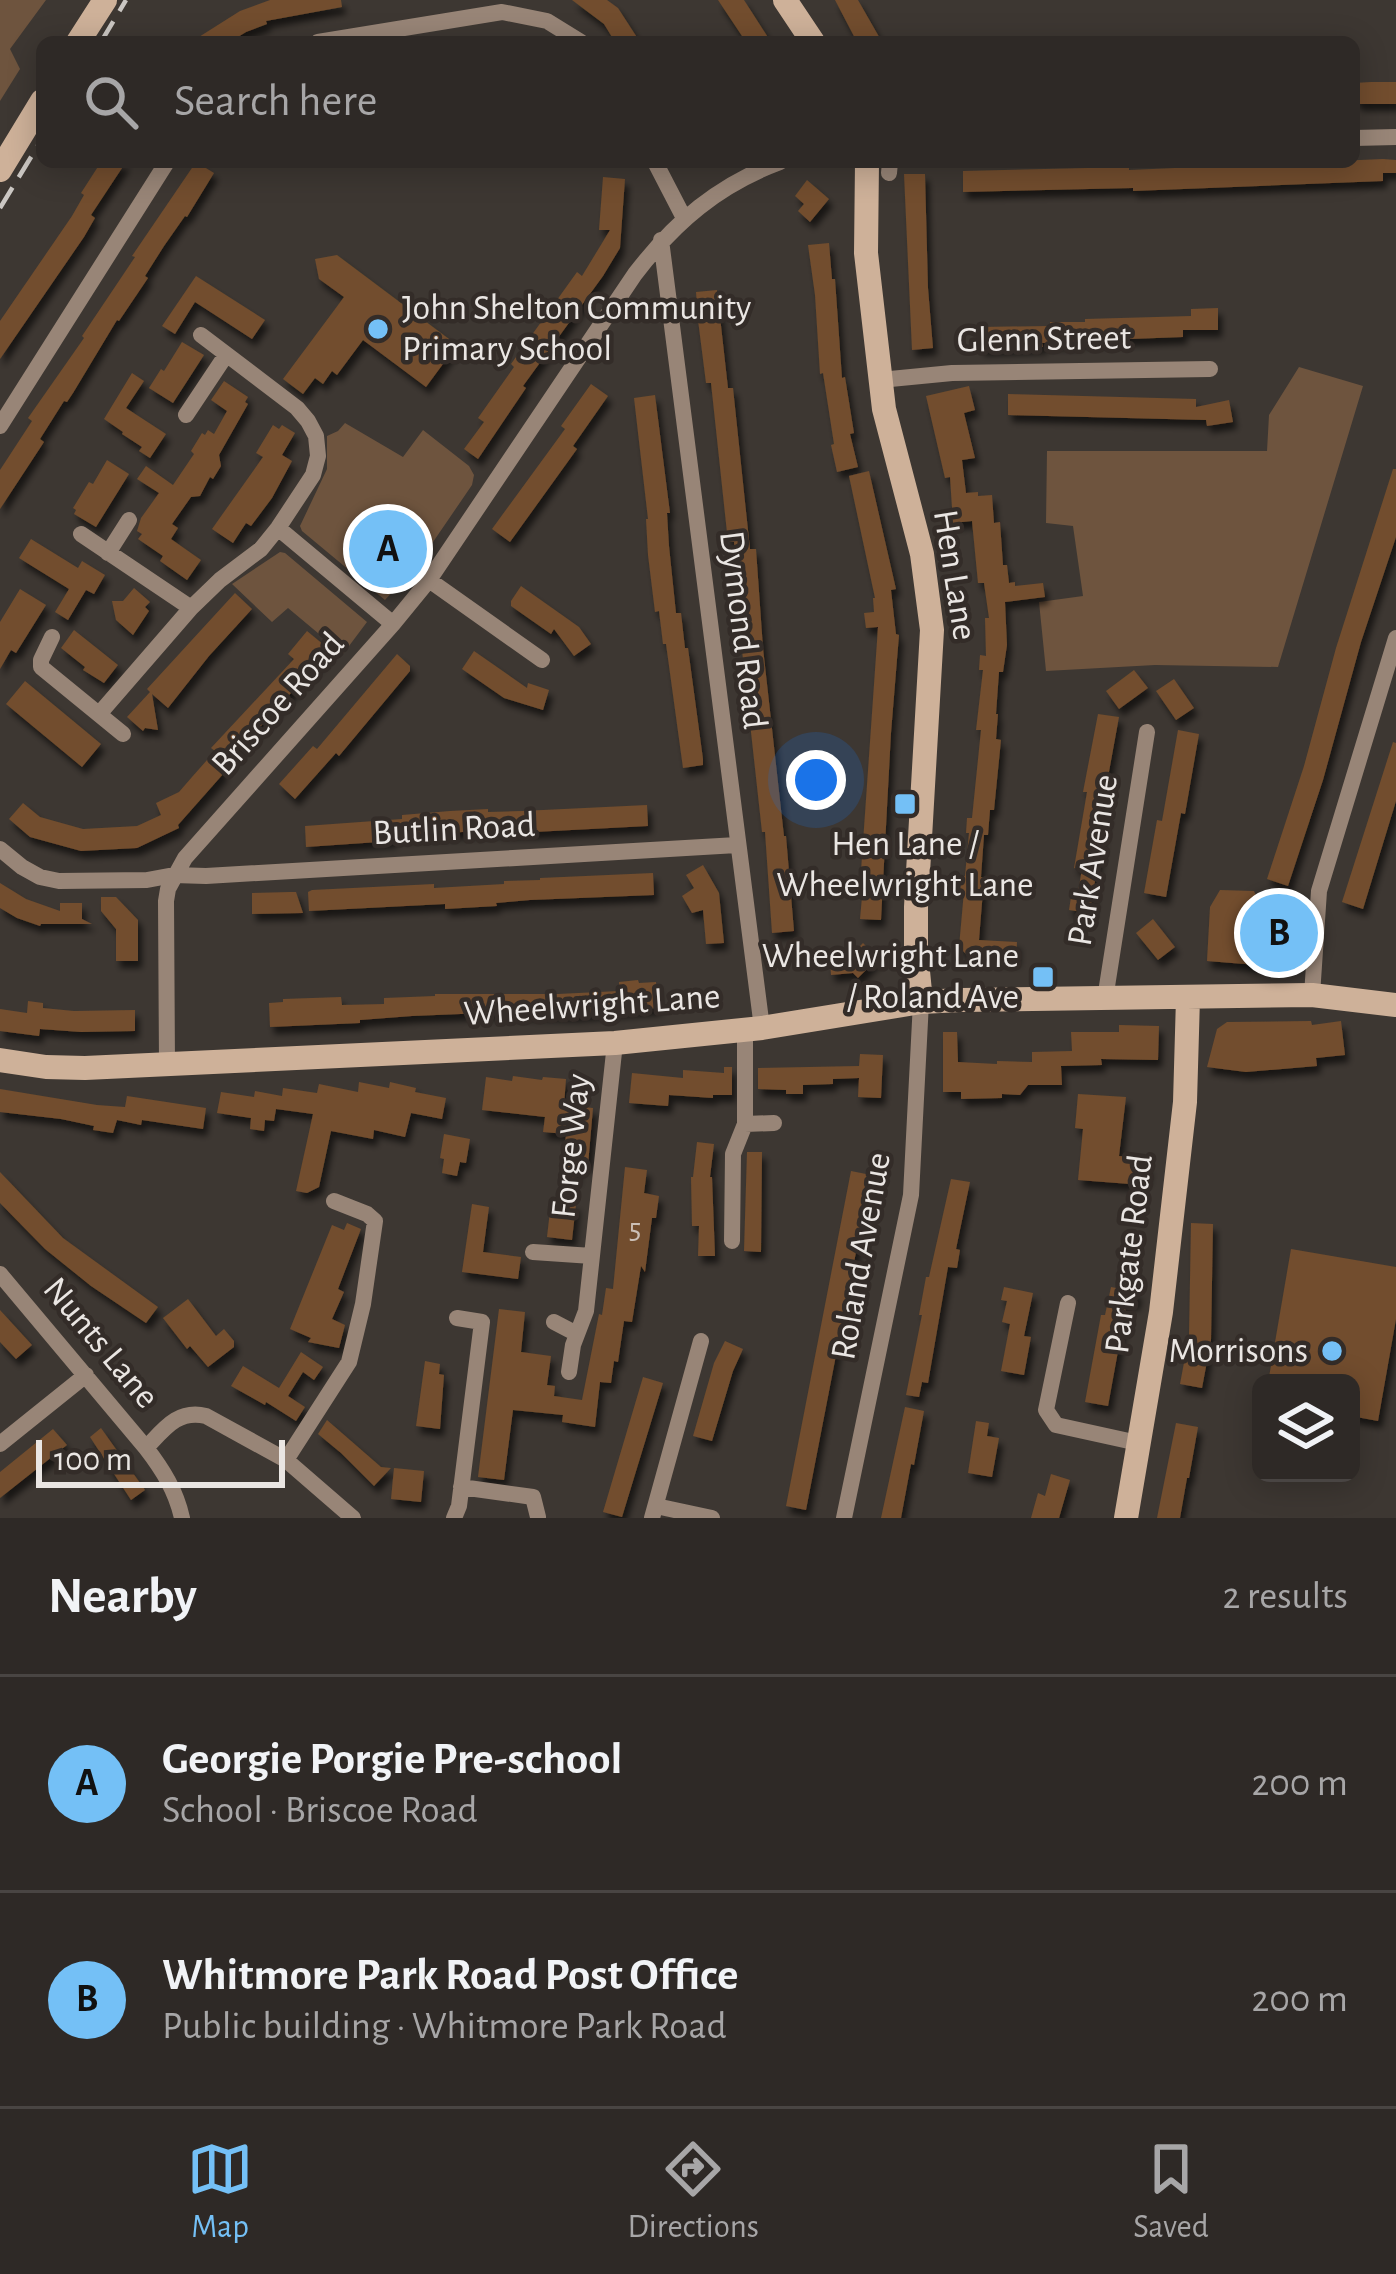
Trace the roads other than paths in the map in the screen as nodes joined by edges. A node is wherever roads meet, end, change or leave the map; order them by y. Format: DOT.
graph roads {
  1 [pos="105,0"];
  2 [pos="785,0"];
  3 [pos="82,36"];
  4 [pos="355,36"];
  5 [pos="571,36"];
  6 [pos="809,36"];
  7 [pos="36,111"];
  8 [pos="1396,137"];
  9 [pos="1360,138"];
  10 [pos="163,168"];
  11 [pos="658,168"];
  12 [pos="766,168"];
  13 [pos="882,168"];
  14 [pos="0,170"];
  15 [pos="683,218"];
  16 [pos="661,240"];
  17 [pos="200,334"];
  18 [pos="226,355"];
  19 [pos="1210,369"];
  20 [pos="880,380"];
  21 [pos="186,415"];
  22 [pos="0,426"];
  23 [pos="129,520"];
  24 [pos="278,527"];
  25 [pos="81,534"];
  26 [pos="108,553"];
  27 [pos="429,580"];
  28 [pos="191,608"];
  29 [pos="393,624"];
  30 [pos="52,637"];
  31 [pos="1396,638"];
  32 [pos="542,661"];
  33 [pos="100,713"];
  34 [pos="1147,732"];
  35 [pos="123,734"];
  36 [pos="737,845"];
  37 [pos="0,849"];
  38 [pos="174,875"];
  39 [pos="1312,995"];
  40 [pos="1188,998"];
  41 [pos="1105,999"];
  42 [pos="921,1002"];
  43 [pos="1396,1005"];
  44 [pos="753,1029"];
  45 [pos="615,1042"];
  46 [pos="0,1060"];
  47 [pos="167,1064"];
  48 [pos="774,1123"];
  49 [pos="745,1124"];
  50 [pos="334,1201"];
  51 [pos="732,1241"];
  52 [pos="533,1252"];
  53 [pos="592,1256"];
  54 [pos="0,1274"];
  55 [pos="1068,1303"];
  56 [pos="458,1318"];
  57 [pos="554,1322"];
  58 [pos="577,1334"];
  59 [pos="701,1341"];
  60 [pos="569,1372"];
  61 [pos="86,1375"];
  62 [pos="1138,1443"];
  63 [pos="0,1444"];
  64 [pos="146,1448"];
  65 [pos="286,1460"];
  66 [pos="461,1486"];
  67 [pos="654,1512"];
  68 [pos="538,1517"];
  69 [pos="182,1518"];
  70 [pos="352,1518"];
  71 [pos="454,1518"];
  72 [pos="712,1518"];
  73 [pos="844,1518"];
  74 [pos="1126,1518"];
  1 -- 3 [label="street"];
  2 -- 6 [label="street"];
  4 -- 5 [label="street"];
  7 -- 14 [label="street"];
  8 -- 9 [label="street"];
  10 -- 22 [label="street"];
  11 -- 15 [label="street"];
  12 -- 15 [label="street, Briscoe Road"];
  13 -- 20 [label="street, Hen Lane"];
  15 -- 16 [label="street, Briscoe Road"];
  16 -- 27 [label="street, Briscoe Road"];
  16 -- 36 [label="street, Dymond Road"];
  17 -- 18 [label="street"];
  18 -- 21 [label="street"];
  18 -- 24 [label="street"];
  19 -- 20 [label="street, Glenn Street"];
  20 -- 42 [label="street, Hen Lane"];
  23 -- 26 [label="street"];
  24 -- 28 [label="street"];
  24 -- 29 [label="street"];
  25 -- 26 [label="street"];
  26 -- 28 [label="street"];
  27 -- 29 [label="street, Briscoe Road"];
  27 -- 32 [label="street"];
  28 -- 33 [label="street"];
  29 -- 38 [label="street, Briscoe Road"];
  30 -- 33 [label="street"];
  31 -- 39 [label="street"];
  33 -- 35 [label="street"];
  34 -- 41 [label="street, Park Avenue"];
  36 -- 38 [label="street, Butlin Road"];
  36 -- 44 [label="street, Dymond Road"];
  37 -- 38 [label="street, Butlin Road"];
  38 -- 47 [label="street"];
  39 -- 40 [label="street, Wheelwright Lane"];
  39 -- 43 [label="street, Wheelwright Lane"];
  40 -- 41 [label="street, Wheelwright Lane"];
  40 -- 62 [label="street, Parkgate Road"];
  41 -- 42 [label="street, Wheelwright Lane"];
  42 -- 44 [label="street, Wheelwright Lane"];
  42 -- 73 [label="street, Roland Avenue"];
  44 -- 45 [label="street, Wheelwright Lane"];
  44 -- 49 [label="street, Dymond Road"];
  45 -- 47 [label="street, Wheelwright Lane"];
  45 -- 53 [label="street, Forge Way"];
  46 -- 47 [label="street, Wheelwright Lane"];
  48 -- 49 [label="street"];
  49 -- 51 [label="street, Dymond Road"];
  50 -- 65 [label="street"];
  52 -- 53 [label="street, Forge Way"];
  53 -- 58 [label="street, Forge Way"];
  54 -- 61 [label="street, Nunts Lane"];
  55 -- 62 [label="street"];
  56 -- 66 [label="street"];
  57 -- 58 [label="street"];
  58 -- 60 [label="street, Forge Way"];
  59 -- 67 [label="street"];
  61 -- 63 [label="street"];
  61 -- 64 [label="street, Nunts Lane"];
  62 -- 74 [label="street, Parkgate Road"];
  64 -- 65 [label="street"];
  64 -- 69 [label="street, Nunts Lane"];
  65 -- 70 [label="street"];
  66 -- 68 [label="street"];
  66 -- 71 [label="street"];
  67 -- 72 [label="street"];
}
